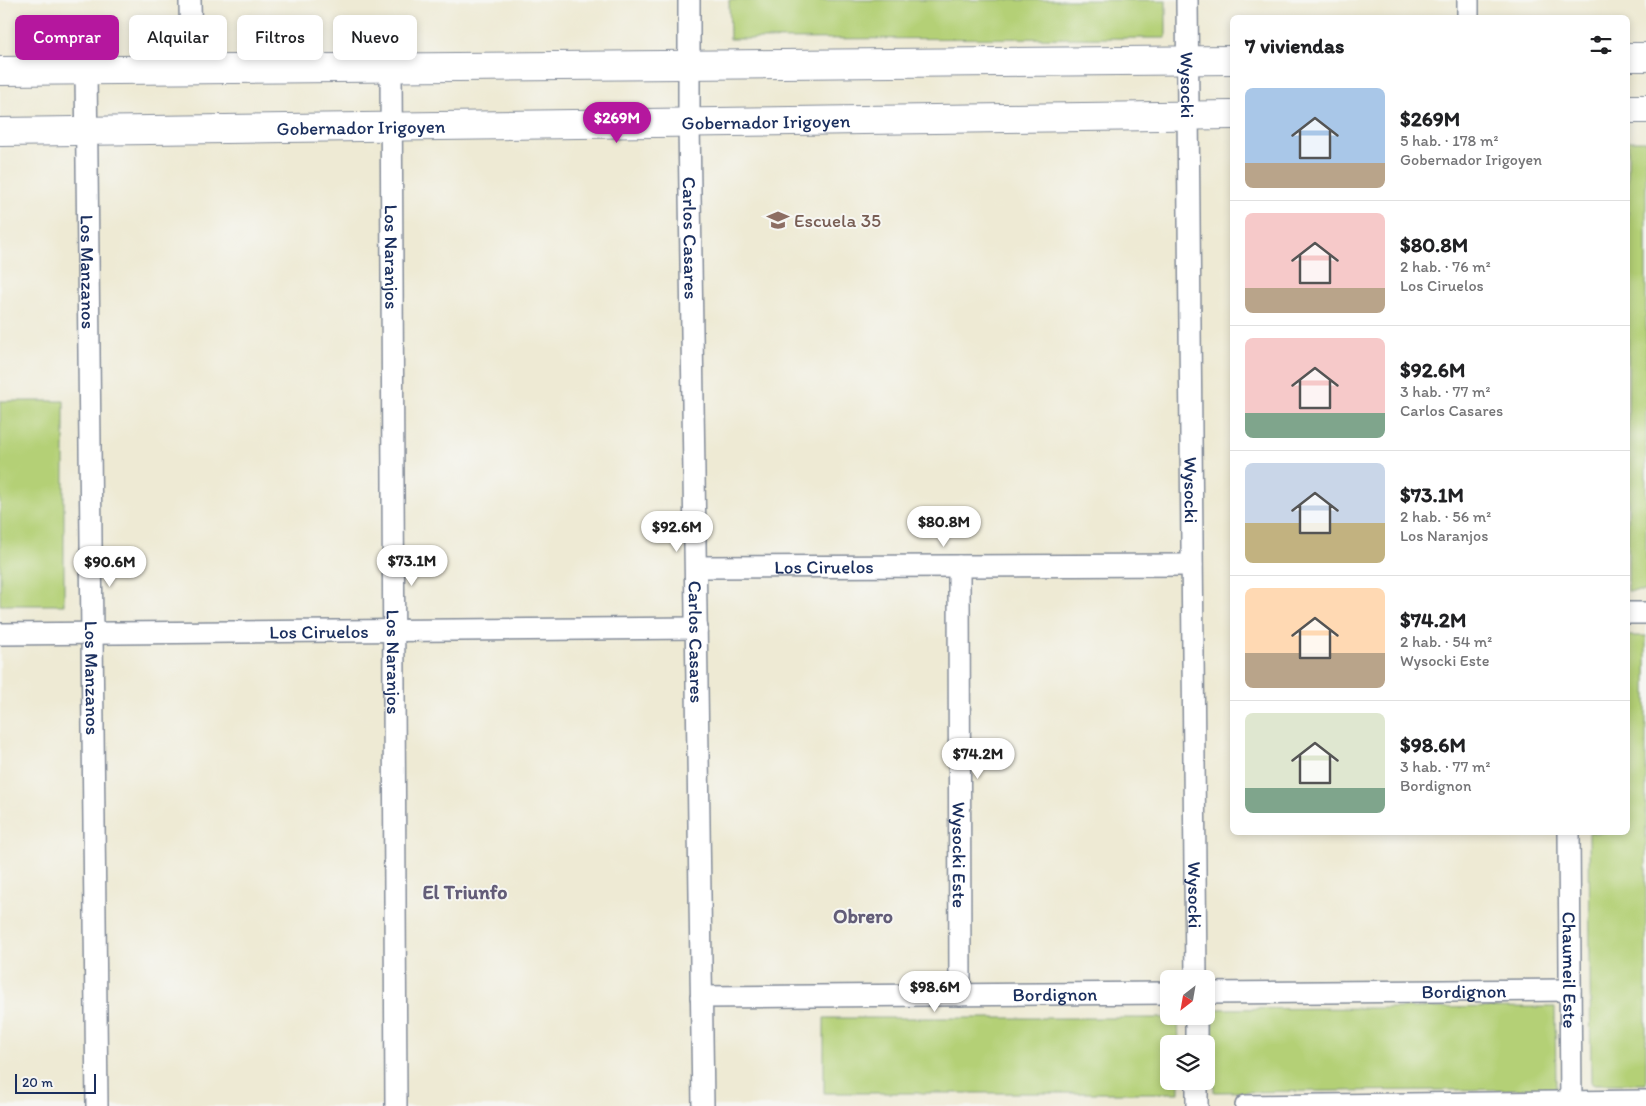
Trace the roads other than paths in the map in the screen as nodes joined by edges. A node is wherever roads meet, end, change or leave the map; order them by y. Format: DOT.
graph roads {
  1 [pos="190,0"];
  2 [pos="689,0"];
  3 [pos="1187,0"];
  4 [pos="1468,0"];
  5 [pos="1468,15"];
  6 [pos="1630,57"];
  7 [pos="1646,57"];
  8 [pos="1230,60"];
  9 [pos="1187,61"];
  10 [pos="689,65"];
  11 [pos="391,68"];
  12 [pos="190,69"];
  13 [pos="86,70"];
  14 [pos="0,71"];
  15 [pos="1630,109"];
  16 [pos="1646,109"];
  17 [pos="1187,115"];
  18 [pos="1230,115"];
  19 [pos="689,122"];
  20 [pos="392,126"];
  21 [pos="87,130"];
  22 [pos="0,132"];
  23 [pos="1192,565"];
  24 [pos="959,566"];
  25 [pos="696,567"];
  26 [pos="1630,613"];
  27 [pos="1646,613"];
  28 [pos="696,628"];
  29 [pos="394,631"];
  30 [pos="92,633"];
  31 [pos="0,634"];
  32 [pos="1569,835"];
  33 [pos="1196,970"];
  34 [pos="1570,990"];
  35 [pos="1160,993"];
  36 [pos="1215,993"];
  37 [pos="960,995"];
  38 [pos="701,997"];
  39 [pos="1197,1090"];
  40 [pos="1646,1101"];
  41 [pos="1571,1104"];
  42 [pos="1391,1105"];
  43 [pos="98,1106"];
  44 [pos="396,1106"];
  45 [pos="703,1106"];
  46 [pos="1197,1106"];
  47 [pos="1246,1106"];
  1 -- 12 [label="street"];
  2 -- 10 [label="street, Carlos Casares"];
  3 -- 9 [label="street, Wysocki"];
  4 -- 5 [label="street"];
  6 -- 7 [label="street"];
  8 -- 9 [label="street"];
  9 -- 10 [label="street"];
  9 -- 17 [label="street, Wysocki"];
  10 -- 11 [label="street"];
  10 -- 19 [label="street, Carlos Casares"];
  11 -- 12 [label="street"];
  11 -- 20 [label="street, Los Naranjos"];
  12 -- 13 [label="street"];
  13 -- 14 [label="street"];
  13 -- 21 [label="street, Los Manzanos"];
  15 -- 16 [label="street"];
  17 -- 18 [label="street, Gobernador Irigoyen"];
  17 -- 19 [label="street, Gobernador Irigoyen"];
  17 -- 23 [label="street, Wysocki"];
  19 -- 20 [label="street, Gobernador Irigoyen"];
  19 -- 25 [label="street, Carlos Casares"];
  20 -- 21 [label="street, Gobernador Irigoyen"];
  20 -- 29 [label="street, Los Naranjos"];
  21 -- 22 [label="street, Gobernador Irigoyen"];
  21 -- 30 [label="street, Los Manzanos"];
  23 -- 24 [label="street, Los Ciruelos"];
  23 -- 33 [label="street, Wysocki"];
  24 -- 25 [label="street, Los Ciruelos"];
  24 -- 37 [label="street, Wysocki Este"];
  25 -- 28 [label="street, Carlos Casares"];
  26 -- 27 [label="street"];
  28 -- 29 [label="street, Los Ciruelos"];
  28 -- 38 [label="street, Carlos Casares"];
  29 -- 30 [label="street, Los Ciruelos"];
  29 -- 44 [label="street, Los Naranjos"];
  30 -- 31 [label="street, Los Ciruelos"];
  30 -- 43 [label="street, Los Manzanos"];
  32 -- 34 [label="street, Chaumeil Este"];
  34 -- 36 [label="street, Bordignon"];
  34 -- 41 [label="street, Chaumeil Este"];
  35 -- 37 [label="street, Bordignon"];
  37 -- 38 [label="street, Bordignon"];
  38 -- 45 [label="street, Carlos Casares"];
  39 -- 46 [label="street"];
  40 -- 41 [label="street"];
  41 -- 42 [label="street"];
  42 -- 47 [label="street"];
}
